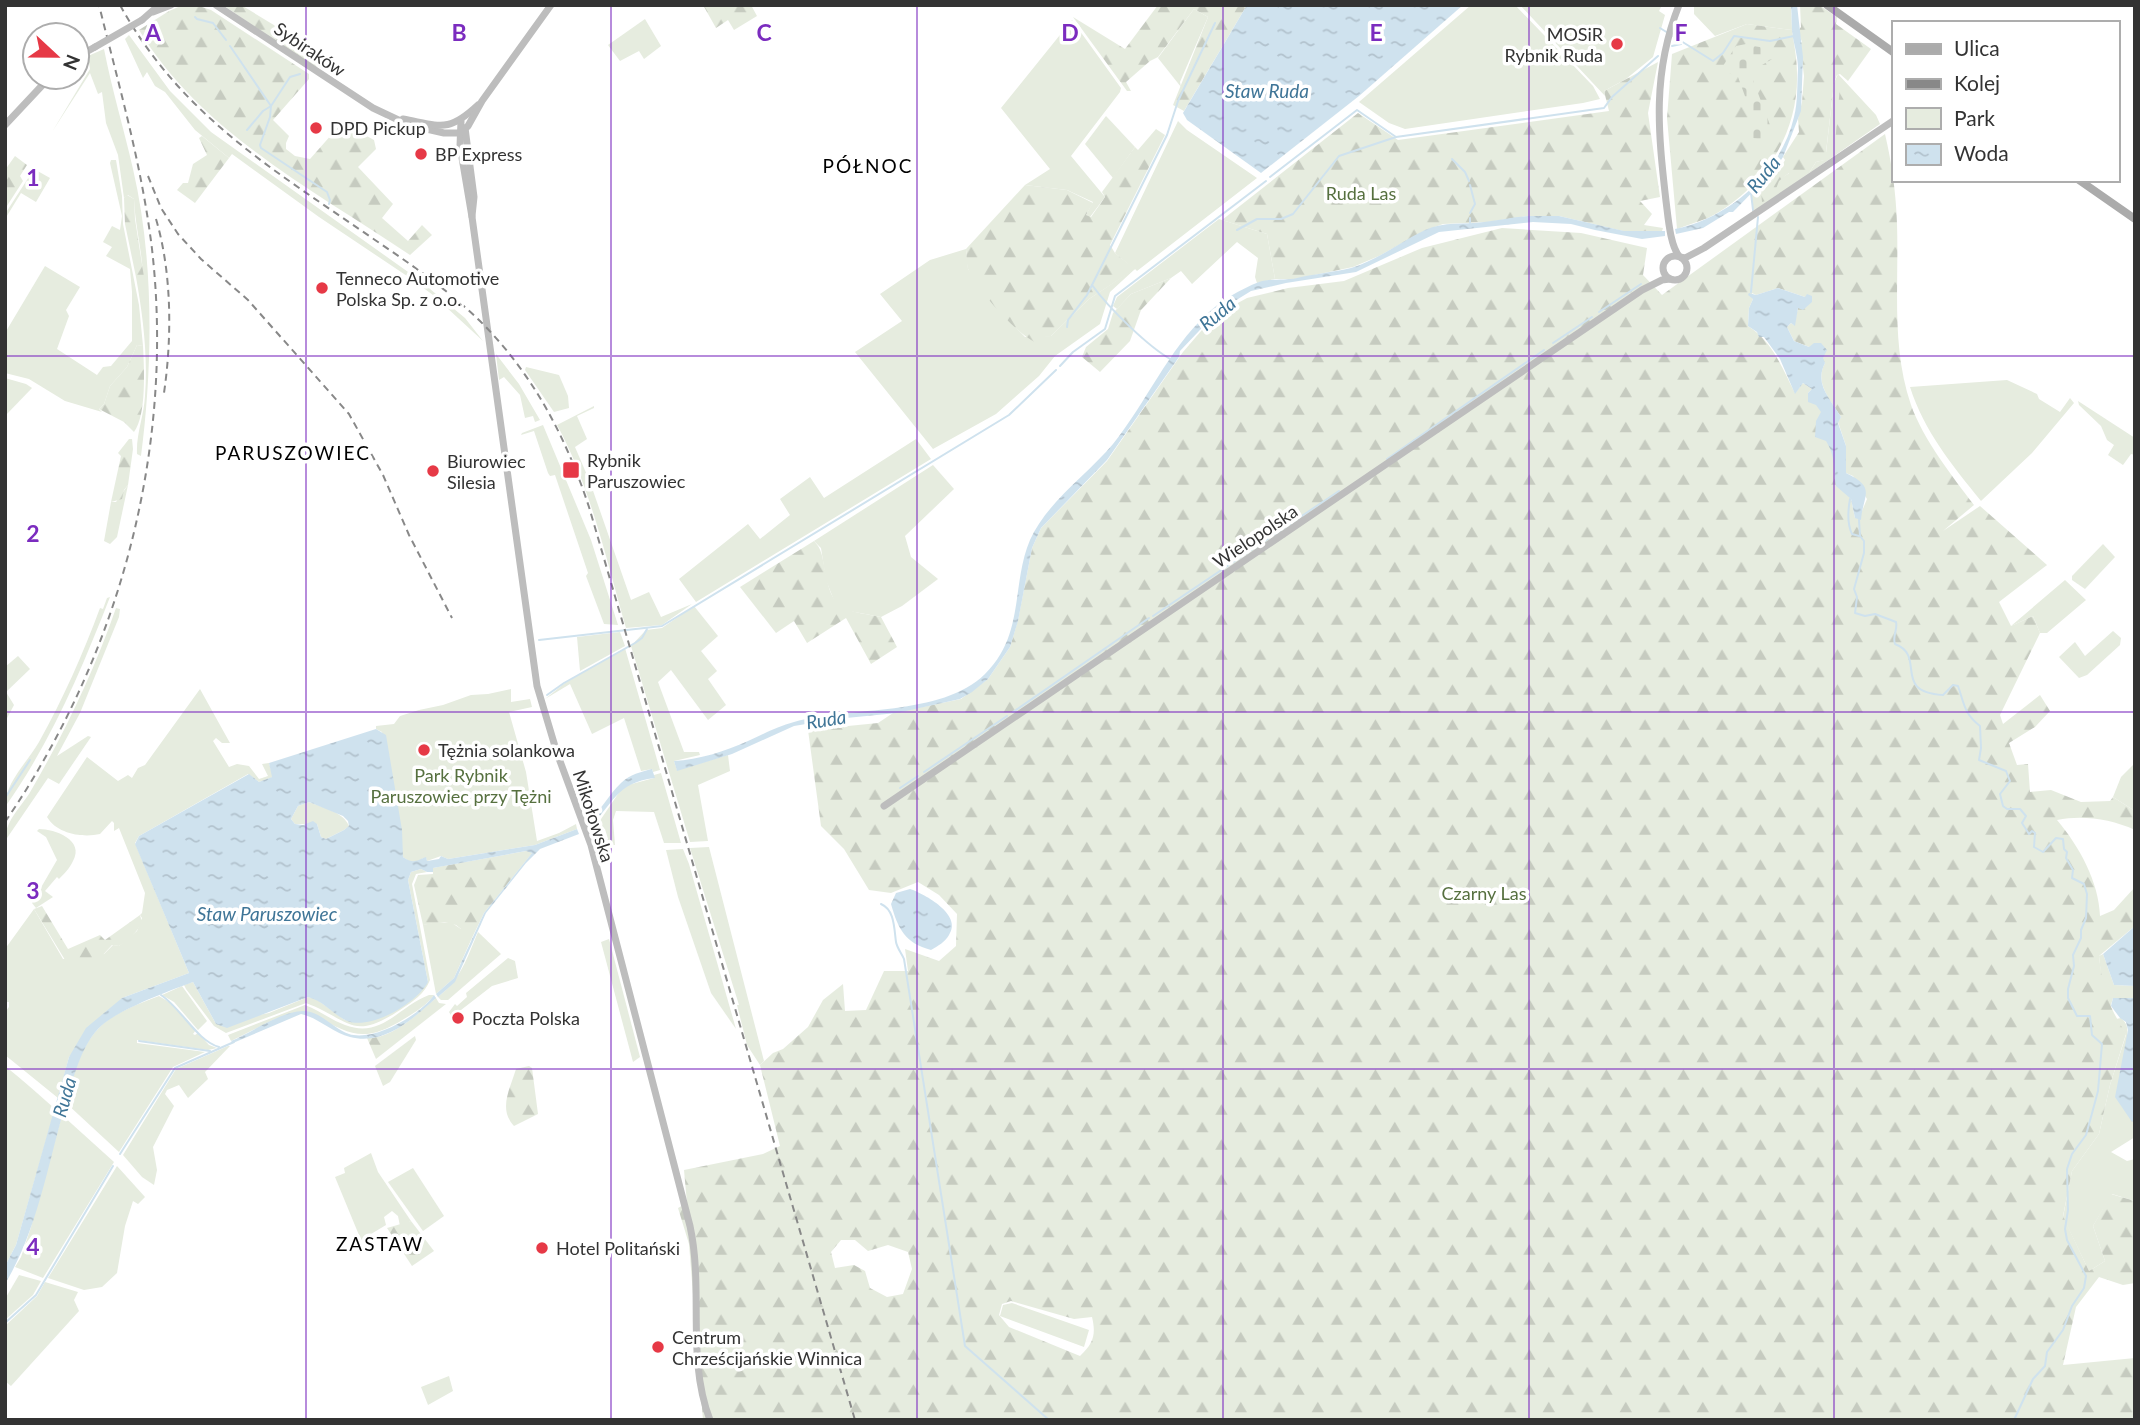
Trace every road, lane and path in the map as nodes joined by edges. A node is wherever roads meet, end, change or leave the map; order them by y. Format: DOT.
graph roads {
  1 [pos="159,5"];
  2 [pos="171,5"];
  3 [pos="551,5"];
  4 [pos="1679,5"];
  5 [pos="1827,5"];
  6 [pos="215,6"];
  7 [pos="153,12"];
  8 [pos="91,49"];
  9 [pos="1892,51"];
  10 [pos="37,91"];
  11 [pos="482,102"];
  12 [pos="389,116"];
  13 [pos="461,121"];
  14 [pos="1892,122"];
  15 [pos="5,125"];
  16 [pos="463,131"];
  17 [pos="2082,182"];
  18 [pos="2135,219"];
  19 [pos="1671,240"];
  20 [pos="1703,248"];
  21 [pos="1680,257"];
  22 [pos="1667,259"];
  23 [pos="1663,268"];
  24 [pos="1687,268"];
  25 [pos="1670,279"];
  26 [pos="1642,290"];
  27 [pos="884,806"];
  28 [pos="710,1420"];
  1 -- 7 [label="main road"];
  2 -- 7 [label="main road"];
  3 -- 11 [label="main road"];
  4 -- 19 [label="main road"];
  5 -- 9 [label="main road"];
  6 -- 12 [label="main road, Sybiraków"];
  7 -- 8 [label="main road, bridge"];
  10 -- 15 [label="main road"];
  11 -- 13 [label="main road"];
  11 -- 16 [label="main road"];
  12 -- 13 [label="main road, Sybiraków"];
  12 -- 16 [label="main road, Sybiraków"];
  13 -- 16 [label="main road, Mikołowska"];
  14 -- 20 [label="main road"];
  16 -- 28 [label="main road, Mikołowska"];
  17 -- 18 [label="main road"];
  19 -- 21 [label="main road"];
  19 -- 22 [label="main road"];
  20 -- 21 [label="main road"];
  20 -- 24 [label="main road"];
  21 -- 22 [label="main road"];
  21 -- 24 [label="main road"];
  22 -- 23 [label="main road"];
  23 -- 25 [label="main road"];
  23 -- 26 [label="main road, Wielopolska"];
  24 -- 25 [label="main road"];
  25 -- 26 [label="main road, Wielopolska"];
  26 -- 27 [label="main road, Wielopolska"];
}
